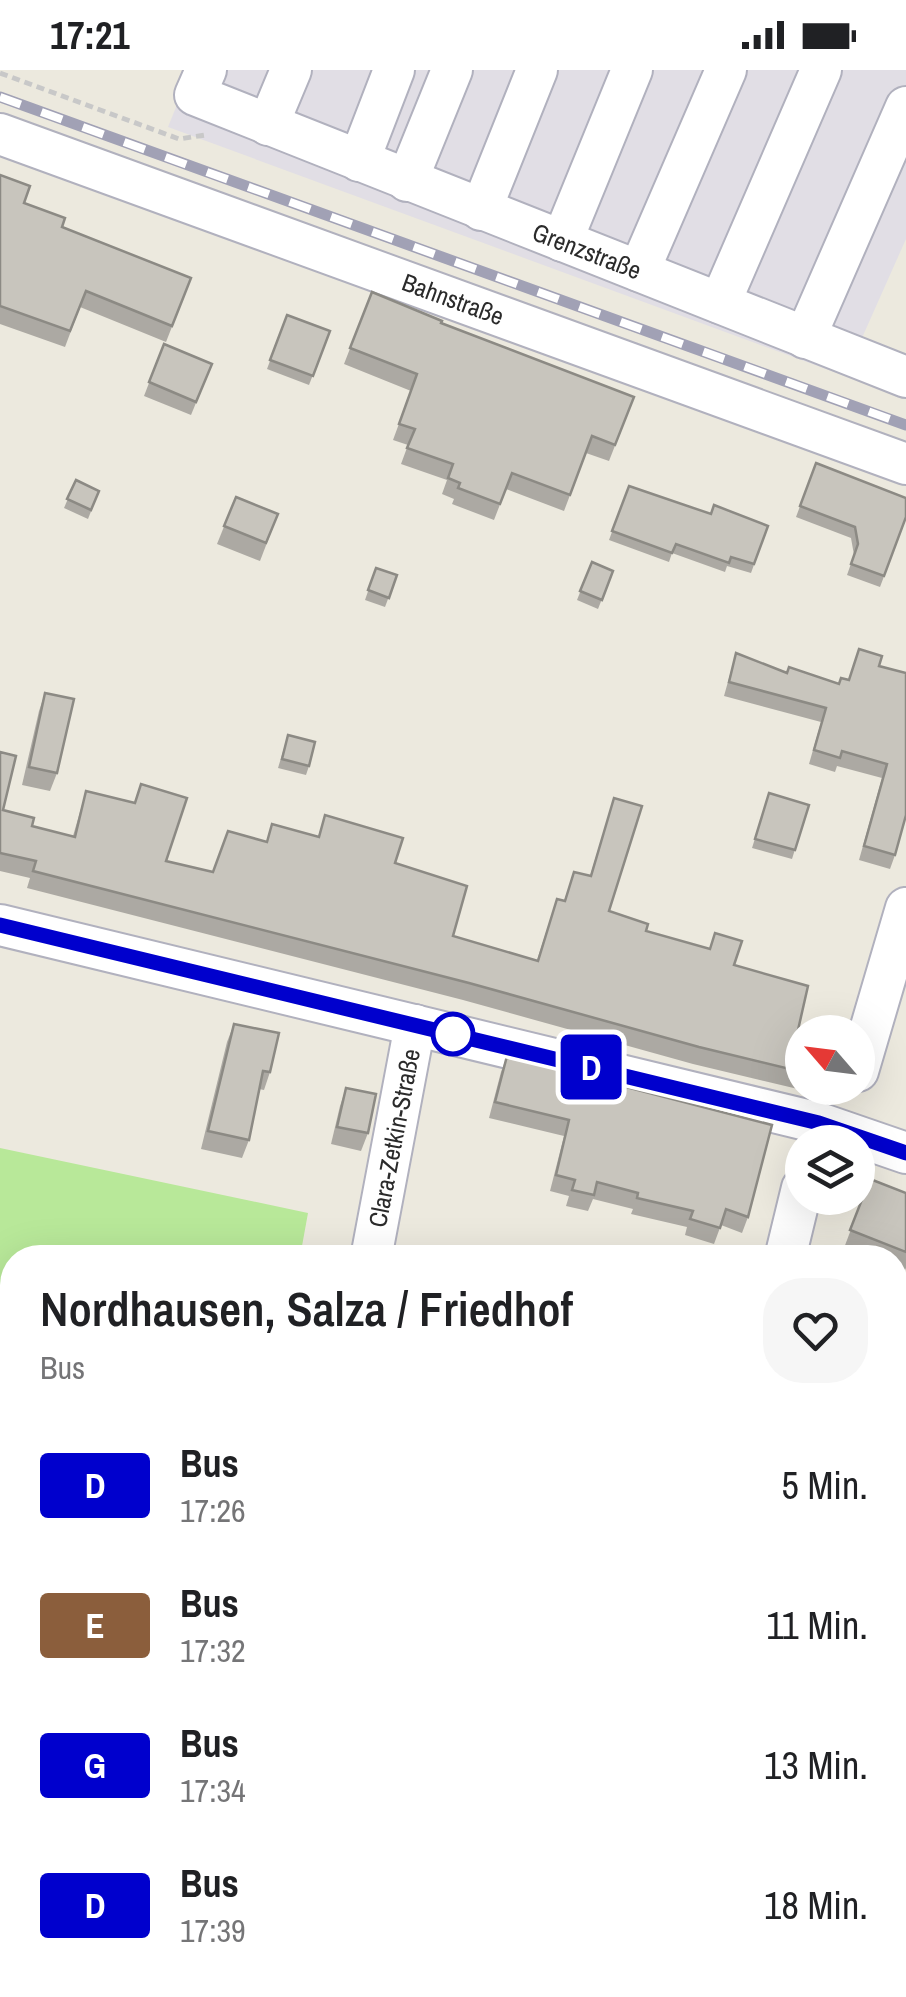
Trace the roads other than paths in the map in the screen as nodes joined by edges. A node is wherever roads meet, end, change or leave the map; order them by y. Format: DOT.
graph roads {
  1 [pos="206,70"];
  2 [pos="290,70"];
  3 [pos="394,70"];
  4 [pos="452,70"];
  5 [pos="537,70"];
  6 [pos="632,70"];
  7 [pos="726,70"];
  8 [pos="822,70"];
  9 [pos="906,107"];
  10 [pos="268,125"];
  11 [pos="0,134"];
  12 [pos="359,160"];
  13 [pos="407,181"];
  14 [pos="481,210"];
  15 [pos="562,240"];
  16 [pos="639,271"];
  17 [pos="720,303"];
  18 [pos="805,338"];
  19 [pos="906,377"];
  20 [pos="906,464"];
  21 [pos="906,908"];
  22 [pos="0,925"];
  23 [pos="874,1015"];
  24 [pos="415,1024"];
  25 [pos="802,1125"];
  26 [pos="875,1145"];
  27 [pos="906,1153"];
  28 [pos="795,1215"];
  29 [pos="374,1245"];
  30 [pos="788,1245"];
  1 -- 10 [label="street, Grenzstraße"];
  2 -- 10 [label="street"];
  3 -- 12 [label="street"];
  4 -- 13 [label="street"];
  5 -- 14 [label="street"];
  6 -- 15 [label="street"];
  7 -- 16 [label="street"];
  8 -- 17 [label="street"];
  9 -- 18 [label="street"];
  10 -- 12 [label="street, Grenzstraße"];
  11 -- 20 [label="street, Bahnstraße"];
  12 -- 13 [label="street, Grenzstraße"];
  13 -- 14 [label="street, Grenzstraße"];
  14 -- 15 [label="street, Grenzstraße"];
  15 -- 16 [label="street, Grenzstraße"];
  16 -- 17 [label="street, Grenzstraße"];
  17 -- 18 [label="street, Grenzstraße"];
  18 -- 19 [label="street, Grenzstraße"];
  21 -- 23 [label="street"];
  22 -- 24 [label="street, Clara-Zetkin-Straße"];
  24 -- 25 [label="street"];
  24 -- 29 [label="street, Clara-Zetkin-Straße"];
  26 -- 27 [label="street"];
  28 -- 30 [label="street"];
}
